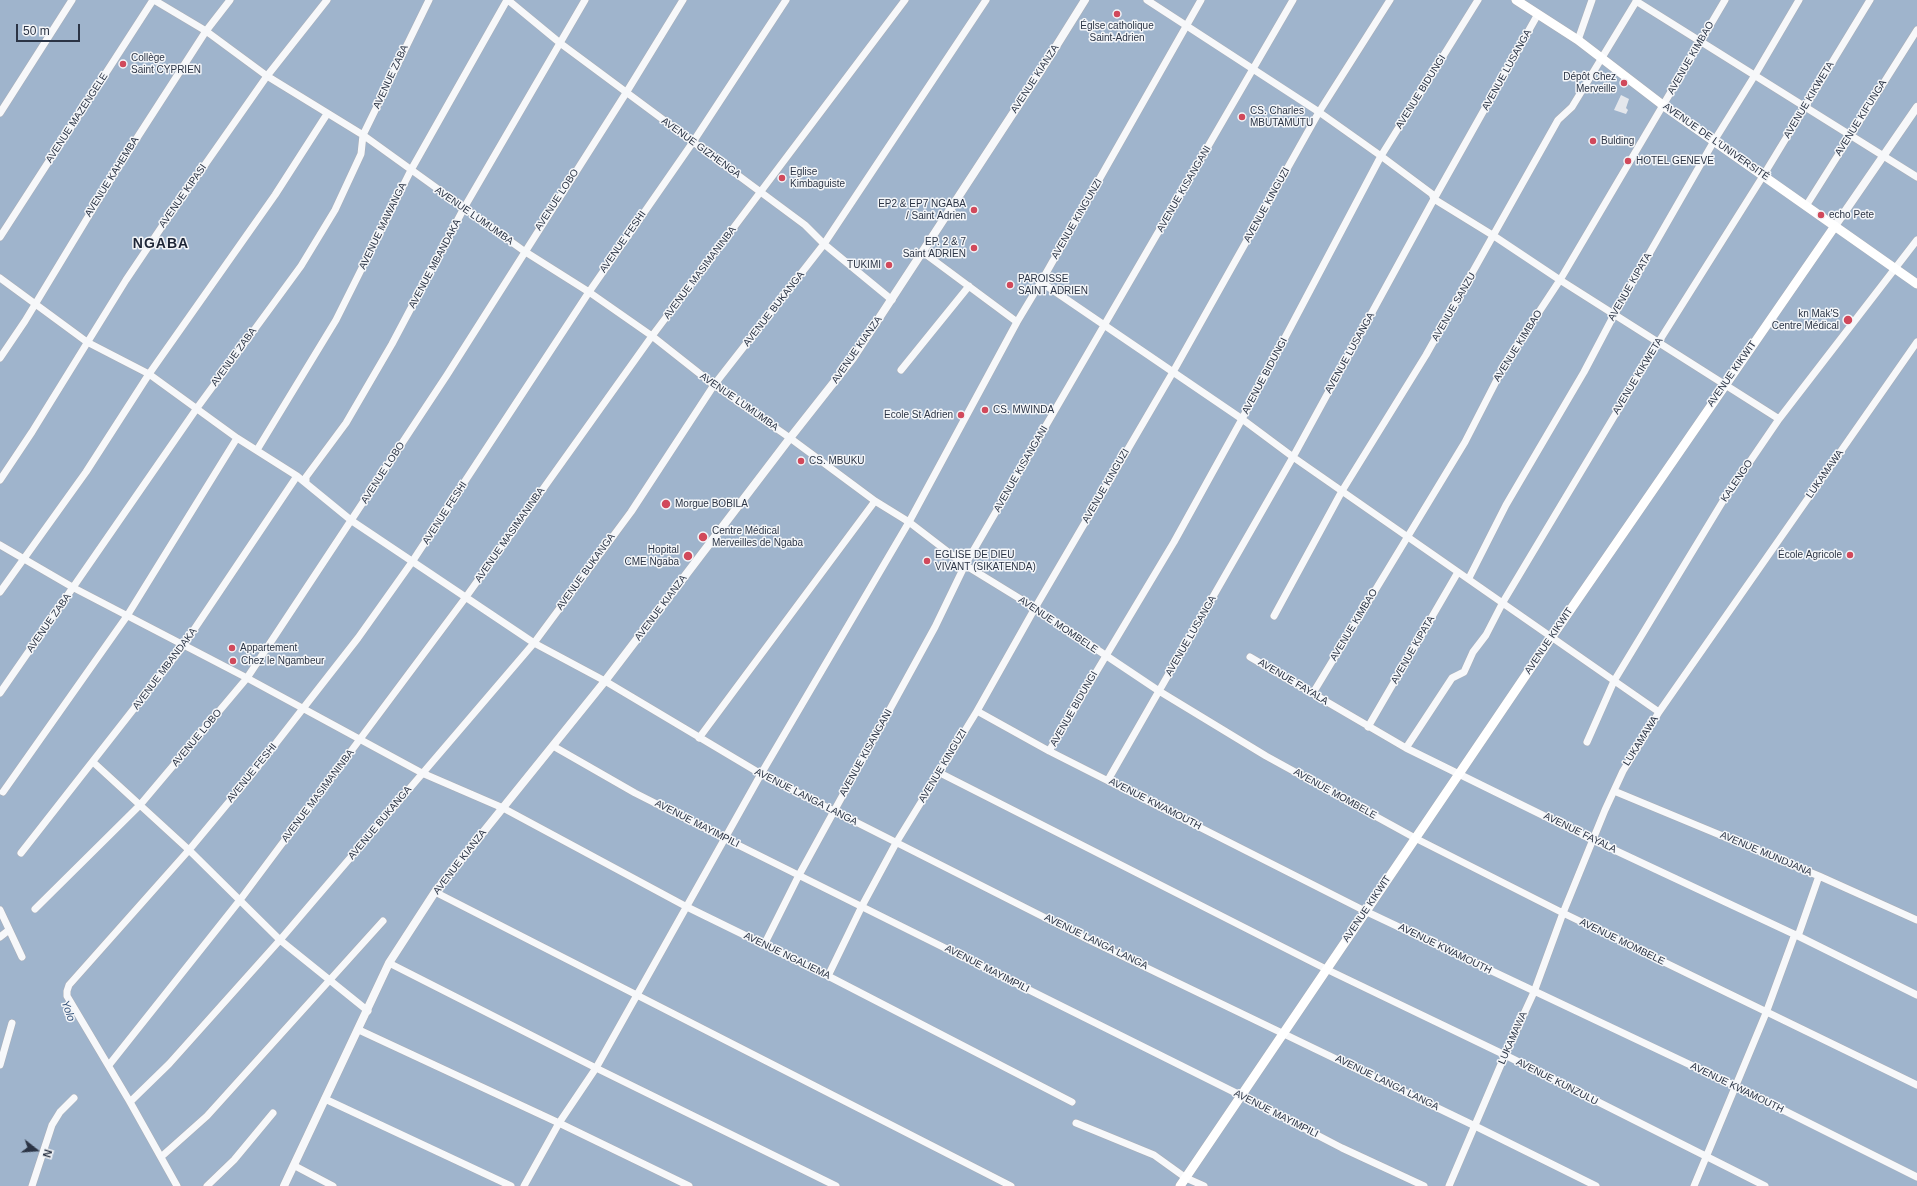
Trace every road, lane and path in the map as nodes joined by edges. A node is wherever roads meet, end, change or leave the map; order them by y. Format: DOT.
graph roads {
  1 [pos="72,0"];
  2 [pos="153,0"];
  3 [pos="230,0"];
  4 [pos="327,0"];
  5 [pos="429,0"];
  6 [pos="507,0"];
  7 [pos="585,0"];
  8 [pos="683,0"];
  9 [pos="786,0"];
  10 [pos="905,0"];
  11 [pos="986,0"];
  12 [pos="1085,0"];
  13 [pos="1147,0"];
  14 [pos="1201,0"];
  15 [pos="1293,0"];
  16 [pos="1390,0"];
  17 [pos="1478,0"];
  18 [pos="1516,0"];
  19 [pos="1592,0"];
  20 [pos="1725,0"];
  21 [pos="1799,0"];
  22 [pos="1870,0"];
  23 [pos="1636,1"];
  24 [pos="1538,14"];
  25 [pos="1187,26"];
  26 [pos="1917,30"];
  27 [pos="206,31"];
  28 [pos="1578,40"];
  29 [pos="1700,42"];
  30 [pos="560,43"];
  31 [pos="1601,57"];
  32 [pos="1254,69"];
  33 [pos="1755,75"];
  34 [pos="267,76"];
  35 [pos="626,93"];
  36 [pos="1664,106"];
  37 [pos="1804,106"];
  38 [pos="1917,107"];
  39 [pos="1319,112"];
  40 [pos="0,113"];
  41 [pos="327,114"];
  42 [pos="363,135"];
  43 [pos="1850,135"];
  44 [pos="1714,141"];
  45 [pos="693,142"];
  46 [pos="1884,155"];
  47 [pos="1381,156"];
  48 [pos="411,170"];
  49 [pos="1763,176"];
  50 [pos="1917,177"];
  51 [pos="761,192"];
  52 [pos="1434,200"];
  53 [pos="1806,206"];
  54 [pos="464,208"];
  55 [pos="1835,226"];
  56 [pos="1494,236"];
  57 [pos="0,237"];
  58 [pos="1917,240"];
  59 [pos="824,244"];
  60 [pos="524,251"];
  61 [pos="924,253"];
  62 [pos="1895,268"];
  63 [pos="0,278"];
  64 [pos="1560,280"];
  65 [pos="1041,282"];
  66 [pos="1917,284"];
  67 [pos="969,286"];
  68 [pos="589,292"];
  69 [pos="892,300"];
  70 [pos="35,303"];
  71 [pos="1614,315"];
  72 [pos="1017,322"];
  73 [pos="1105,325"];
  74 [pos="652,336"];
  75 [pos="87,342"];
  76 [pos="1917,342"];
  77 [pos="1658,343"];
  78 [pos="0,358"];
  79 [pos="901,370"];
  80 [pos="1173,372"];
  81 [pos="148,374"];
  82 [pos="1725,384"];
  83 [pos="714,385"];
  84 [pos="197,408"];
  85 [pos="1242,419"];
  86 [pos="1779,419"];
  87 [pos="237,438"];
  88 [pos="790,438"];
  89 [pos="257,450"];
  90 [pos="1293,457"];
  91 [pos="297,476"];
  92 [pos="0,480"];
  93 [pos="306,483"];
  94 [pos="1342,491"];
  95 [pos="875,501"];
  96 [pos="352,521"];
  97 [pos="909,522"];
  98 [pos="1407,536"];
  99 [pos="0,545"];
  100 [pos="24,559"];
  101 [pos="412,562"];
  102 [pos="965,565"];
  103 [pos="1458,572"];
  104 [pos="1469,578"];
  105 [pos="74,588"];
  106 [pos="0,592"];
  107 [pos="466,597"];
  108 [pos="1503,602"];
  109 [pos="1035,608"];
  110 [pos="126,616"];
  111 [pos="1274,616"];
  112 [pos="1551,638"];
  113 [pos="534,643"];
  114 [pos="183,646"];
  115 [pos="1105,656"];
  116 [pos="1250,657"];
  117 [pos="247,678"];
  118 [pos="605,681"];
  119 [pos="1614,681"];
  120 [pos="1159,691"];
  121 [pos="0,693"];
  122 [pos="1313,693"];
  123 [pos="305,708"];
  124 [pos="977,711"];
  125 [pos="1659,712"];
  126 [pos="1368,727"];
  127 [pos="360,738"];
  128 [pos="699,738"];
  129 [pos="1587,742"];
  130 [pos="553,746"];
  131 [pos="1406,748"];
  132 [pos="1049,751"];
  133 [pos="92,762"];
  134 [pos="422,773"];
  135 [pos="940,773"];
  136 [pos="761,774"];
  137 [pos="1458,774"];
  138 [pos="1108,780"];
  139 [pos="1614,791"];
  140 [pos="3,792"];
  141 [pos="140,805"];
  142 [pos="503,808"];
  143 [pos="834,811"];
  144 [pos="1415,838"];
  145 [pos="726,839"];
  146 [pos="1593,840"];
  147 [pos="896,843"];
  148 [pos="189,850"];
  149 [pos="21,853"];
  150 [pos="799,875"];
  151 [pos="1819,876"];
  152 [pos="435,892"];
  153 [pos="240,900"];
  154 [pos="862,906"];
  155 [pos="686,907"];
  156 [pos="35,909"];
  157 [pos="0,910"];
  158 [pos="1365,911"];
  159 [pos="1563,913"];
  160 [pos="1917,920"];
  161 [pos="383,921"];
  162 [pos="10,930"];
  163 [pos="1796,935"];
  164 [pos="0,937"];
  165 [pos="280,940"];
  166 [pos="764,946"];
  167 [pos="22,957"];
  168 [pos="390,963"];
  169 [pos="1326,969"];
  170 [pos="828,976"];
  171 [pos="330,980"];
  172 [pos="1534,992"];
  173 [pos="1917,995"];
  174 [pos="637,996"];
  175 [pos="368,1011"];
  176 [pos="1766,1013"];
  177 [pos="12,1023"];
  178 [pos="359,1030"];
  179 [pos="1284,1033"];
  180 [pos="1505,1055"];
  181 [pos="0,1065"];
  182 [pos="109,1065"];
  183 [pos="596,1068"];
  184 [pos="1917,1085"];
  185 [pos="1735,1086"];
  186 [pos="1240,1095"];
  187 [pos="74,1098"];
  188 [pos="325,1099"];
  189 [pos="130,1102"];
  190 [pos="1072,1102"];
  191 [pos="273,1113"];
  192 [pos="558,1123"];
  193 [pos="1076,1123"];
  194 [pos="1475,1126"];
  195 [pos="161,1156"];
  196 [pos="1706,1158"];
  197 [pos="295,1166"];
  198 [pos="1917,1177"];
  199 [pos="1186,1178"];
  200 [pos="32,1186"];
  201 [pos="176,1186"];
  202 [pos="207,1186"];
  203 [pos="284,1186"];
  204 [pos="334,1186"];
  205 [pos="511,1186"];
  206 [pos="524,1186"];
  207 [pos="689,1186"];
  208 [pos="836,1186"];
  209 [pos="1011,1186"];
  210 [pos="1180,1186"];
  211 [pos="1204,1186"];
  212 [pos="1424,1186"];
  213 [pos="1449,1186"];
  214 [pos="1596,1186"];
  215 [pos="1694,1186"];
  216 [pos="1765,1186"];
  1 -- 40 [label="street"];
  2 -- 27 [label="street, AVENUE LUMUMBA"];
  2 -- 57 [label="street, AVENUE MAZENGELE"];
  3 -- 27 [label="street, AVENUE KAHEMBA"];
  4 -- 34 [label="street, AVENUE KIPASI"];
  5 -- 42 [label="street, AVENUE ZABA"];
  6 -- 30 [label="street, AVENUE GIZHENGA"];
  6 -- 48 [label="street, AVENUE MAWANGA"];
  7 -- 30 [label="street, AVENUE MBANDAKA"];
  8 -- 35 [label="street, AVENUE LOBO"];
  9 -- 45 [label="street, AVENUE FESHI"];
  10 -- 51 [label="street, AVENUE MASIMANINBA"];
  11 -- 59 [label="street, AVENUE BUKANGA"];
  12 -- 61 [label="street, AVENUE KIANZA"];
  13 -- 25 [label="street"];
  14 -- 25 [label="street, AVENUE KINGUNZI"];
  15 -- 32 [label="street, AVENUE KISANGANI"];
  16 -- 39 [label="street, AVENUE KINGUZI"];
  17 -- 47 [label="street, AVENUE BIDUNGI"];
  18 -- 24 [label="main road, AVENUE DE L’UNIVERSITÉ"];
  19 -- 28 [label="street"];
  20 -- 29 [label="street, AVENUE KIMBAO"];
  21 -- 33 [label="street, AVENUE KIPATA"];
  22 -- 37 [label="street, AVENUE KIKWETA"];
  23 -- 29 [label="street"];
  23 -- 31 [label="street, AVENUE SANZU"];
  24 -- 28 [label="main road, AVENUE DE L’UNIVERSITÉ"];
  24 -- 52 [label="street, AVENUE LUSANGA"];
  25 -- 32 [label="street"];
  25 -- 65 [label="street, AVENUE KINGUNZI"];
  26 -- 43 [label="street, AVENUE KIFUNGA"];
  27 -- 34 [label="street, AVENUE LUMUMBA"];
  27 -- 70 [label="street, AVENUE KAHEMBA"];
  28 -- 31 [label="main road, AVENUE DE L’UNIVERSITÉ"];
  29 -- 33 [label="street"];
  29 -- 36 [label="street, AVENUE KIMBAO"];
  30 -- 35 [label="street, AVENUE GIZHENGA"];
  30 -- 54 [label="street, AVENUE MBANDAKA"];
  31 -- 36 [label="main road, AVENUE DE L’UNIVERSITÉ"];
  31 -- 56 [label="street, AVENUE SANZU"];
  32 -- 39 [label="street"];
  32 -- 73 [label="street, AVENUE KISANGANI"];
  33 -- 37 [label="street"];
  33 -- 44 [label="street, AVENUE KIPATA"];
  34 -- 41 [label="street, AVENUE LUMUMBA"];
  34 -- 75 [label="street, AVENUE KIPASI"];
  35 -- 45 [label="street, AVENUE GIZHENGA"];
  35 -- 60 [label="street, AVENUE LOBO"];
  36 -- 44 [label="main road, AVENUE DE L’UNIVERSITÉ"];
  36 -- 64 [label="street, AVENUE KIMBAO"];
  37 -- 43 [label="street"];
  37 -- 49 [label="street, AVENUE KIKWETA"];
  38 -- 46 [label="street, AVENUE KIKWIT"];
  39 -- 47 [label="street"];
  39 -- 80 [label="street, AVENUE KINGUZI"];
  41 -- 42 [label="street, AVENUE LUMUMBA"];
  41 -- 81 [label="street"];
  42 -- 48 [label="street, AVENUE LUMUMBA"];
  42 -- 84 [label="street, AVENUE ZABA"];
  43 -- 46 [label="street"];
  43 -- 53 [label="street, AVENUE KIFUNGA"];
  44 -- 49 [label="main road, AVENUE DE L’UNIVERSITÉ"];
  44 -- 71 [label="street, AVENUE KIPATA"];
  45 -- 51 [label="street, AVENUE GIZHENGA"];
  45 -- 68 [label="street, AVENUE FESHI"];
  46 -- 50 [label="street"];
  46 -- 55 [label="street, AVENUE KIKWIT"];
  47 -- 52 [label="street"];
  47 -- 85 [label="street, AVENUE BIDUNGI"];
  48 -- 54 [label="street, AVENUE LUMUMBA"];
  48 -- 89 [label="street, AVENUE MAWANGA"];
  49 -- 53 [label="main road, AVENUE DE L’UNIVERSITÉ"];
  49 -- 77 [label="street, AVENUE KIKWETA"];
  51 -- 59 [label="street, AVENUE GIZHENGA"];
  51 -- 74 [label="street, AVENUE MASIMANINBA"];
  52 -- 56 [label="street"];
  52 -- 90 [label="street, AVENUE LUSANGA"];
  53 -- 55 [label="main road, AVENUE DE L’UNIVERSITÉ"];
  54 -- 60 [label="street, AVENUE LUMUMBA"];
  54 -- 93 [label="street, AVENUE MBANDAKA"];
  55 -- 62 [label="main road, AVENUE DE L’UNIVERSITÉ"];
  55 -- 82 [label="main road, AVENUE KIKWIT"];
  56 -- 64 [label="street"];
  56 -- 94 [label="street, AVENUE SANZU"];
  58 -- 62 [label="street, KALENGO"];
  59 -- 69 [label="street, AVENUE GIZHENGA"];
  59 -- 83 [label="street, AVENUE BUKANGA"];
  60 -- 68 [label="street, AVENUE LUMUMBA"];
  60 -- 96 [label="street, AVENUE LOBO"];
  61 -- 67 [label="street"];
  61 -- 69 [label="street, AVENUE KIANZA"];
  62 -- 66 [label="main road, AVENUE DE L’UNIVERSITÉ"];
  62 -- 86 [label="street, KALENGO"];
  63 -- 70 [label="street, AVENUE LANGA LANGA"];
  64 -- 71 [label="street"];
  64 -- 98 [label="street, AVENUE KIMBAO"];
  65 -- 72 [label="street, AVENUE KINGUNZI"];
  65 -- 73 [label="street"];
  67 -- 72 [label="street"];
  67 -- 79 [label="street"];
  68 -- 74 [label="street, AVENUE LUMUMBA"];
  68 -- 101 [label="street, AVENUE FESHI"];
  69 -- 88 [label="street, AVENUE KIANZA"];
  70 -- 75 [label="street, AVENUE LANGA LANGA"];
  70 -- 78 [label="street, AVENUE KAHEMBA"];
  71 -- 77 [label="street"];
  71 -- 104 [label="street, AVENUE KIPATA"];
  72 -- 97 [label="street, AVENUE KINGUNZI"];
  73 -- 80 [label="street"];
  73 -- 102 [label="street, AVENUE KISANGANI"];
  74 -- 83 [label="street, AVENUE LUMUMBA"];
  74 -- 107 [label="street, AVENUE MASIMANINBA"];
  75 -- 81 [label="street, AVENUE LANGA LANGA"];
  75 -- 92 [label="street, AVENUE KIPASI"];
  76 -- 125 [label="street, LUKAMAWA"];
  77 -- 82 [label="street"];
  77 -- 108 [label="street, AVENUE KIKWETA"];
  80 -- 85 [label="street"];
  80 -- 109 [label="street, AVENUE KINGUZI"];
  81 -- 84 [label="street, AVENUE LANGA LANGA"];
  81 -- 100 [label="street"];
  82 -- 86 [label="street"];
  82 -- 112 [label="main road, AVENUE KIKWIT"];
  83 -- 88 [label="street, AVENUE LUMUMBA"];
  83 -- 113 [label="street, AVENUE BUKANGA"];
  84 -- 87 [label="street, AVENUE LANGA LANGA"];
  84 -- 105 [label="street, AVENUE ZABA"];
  85 -- 90 [label="street"];
  85 -- 115 [label="street, AVENUE BIDUNGI"];
  86 -- 119 [label="street, KALENGO"];
  87 -- 89 [label="street, AVENUE LANGA LANGA"];
  87 -- 110 [label="street"];
  88 -- 95 [label="street, AVENUE MOMBELE"];
  88 -- 118 [label="street, AVENUE KIANZA"];
  89 -- 91 [label="street, AVENUE LANGA LANGA"];
  90 -- 94 [label="street"];
  90 -- 120 [label="street, AVENUE LUSANGA"];
  91 -- 93 [label="street, AVENUE LANGA LANGA"];
  91 -- 114 [label="street, AVENUE MBANDAKA"];
  93 -- 96 [label="street, AVENUE LANGA LANGA"];
  94 -- 98 [label="street"];
  94 -- 111 [label="street, AVENUE SANZU"];
  95 -- 97 [label="street, AVENUE MOMBELE"];
  95 -- 128 [label="street"];
  96 -- 101 [label="street, AVENUE LANGA LANGA"];
  96 -- 117 [label="street, AVENUE LOBO"];
  97 -- 102 [label="street, AVENUE MOMBELE"];
  97 -- 136 [label="street, AVENUE KINGUNZI"];
  98 -- 103 [label="street"];
  98 -- 122 [label="street, AVENUE KIMBAO"];
  99 -- 100 [label="street, AVENUE NGALIEMA"];
  100 -- 105 [label="street, AVENUE NGALIEMA"];
  100 -- 106 [label="street"];
  101 -- 107 [label="street, AVENUE LANGA LANGA"];
  101 -- 123 [label="street, AVENUE FESHI"];
  102 -- 109 [label="street, AVENUE MOMBELE"];
  102 -- 143 [label="street, AVENUE KISANGANI"];
  103 -- 104 [label="street"];
  103 -- 126 [label="street, AVENUE KIPATA"];
  104 -- 108 [label="street"];
  105 -- 110 [label="street, AVENUE NGALIEMA"];
  105 -- 121 [label="street, AVENUE ZABA"];
  107 -- 113 [label="street, AVENUE LANGA LANGA"];
  107 -- 127 [label="street, AVENUE MASIMANINBA"];
  108 -- 112 [label="street"];
  108 -- 131 [label="street, AVENUE KIKWETA"];
  109 -- 115 [label="street, AVENUE MOMBELE"];
  109 -- 124 [label="street, AVENUE KINGUZI"];
  110 -- 114 [label="street, AVENUE NGALIEMA"];
  110 -- 140 [label="street"];
  112 -- 119 [label="street"];
  112 -- 137 [label="main road, AVENUE KIKWIT"];
  113 -- 118 [label="street, AVENUE LANGA LANGA"];
  113 -- 134 [label="street, AVENUE BUKANGA"];
  114 -- 117 [label="street, AVENUE NGALIEMA"];
  114 -- 133 [label="street, AVENUE MBANDAKA"];
  115 -- 120 [label="street, AVENUE MOMBELE"];
  115 -- 132 [label="street, AVENUE BIDUNGI"];
  116 -- 122 [label="street, AVENUE FAYALA"];
  117 -- 123 [label="street, AVENUE NGALIEMA"];
  117 -- 141 [label="street, AVENUE LOBO"];
  118 -- 128 [label="street, AVENUE LANGA LANGA"];
  118 -- 130 [label="street, AVENUE KIANZA"];
  119 -- 125 [label="street"];
  119 -- 129 [label="street, KALENGO"];
  120 -- 138 [label="street, AVENUE LUSANGA"];
  120 -- 144 [label="street, AVENUE MOMBELE"];
  122 -- 126 [label="street, AVENUE FAYALA"];
  123 -- 127 [label="street, AVENUE NGALIEMA"];
  123 -- 148 [label="street, AVENUE FESHI"];
  124 -- 132 [label="street, AVENUE KWAMOUTH"];
  124 -- 135 [label="street, AVENUE KINGUZI"];
  125 -- 139 [label="street, LUKAMAWA"];
  126 -- 131 [label="street, AVENUE FAYALA"];
  127 -- 134 [label="street, AVENUE NGALIEMA"];
  127 -- 153 [label="street, AVENUE MASIMANINBA"];
  128 -- 136 [label="street, AVENUE LANGA LANGA"];
  130 -- 142 [label="street, AVENUE KIANZA"];
  130 -- 145 [label="street, AVENUE MAYIMPILI"];
  131 -- 137 [label="street, AVENUE FAYALA"];
  132 -- 138 [label="street, AVENUE KWAMOUTH"];
  133 -- 141 [label="street"];
  133 -- 149 [label="street, AVENUE MBANDAKA"];
  134 -- 142 [label="street, AVENUE NGALIEMA"];
  134 -- 165 [label="street, AVENUE BUKANGA"];
  135 -- 147 [label="street, AVENUE KINGUZI"];
  135 -- 169 [label="street"];
  136 -- 143 [label="street, AVENUE LANGA LANGA"];
  136 -- 145 [label="street, AVENUE KINGUNZI"];
  137 -- 144 [label="main road, AVENUE KIKWIT"];
  137 -- 146 [label="street, AVENUE FAYALA"];
  138 -- 158 [label="street, AVENUE KWAMOUTH"];
  139 -- 146 [label="street, LUKAMAWA"];
  139 -- 151 [label="street, AVENUE MUNDJANA"];
  141 -- 148 [label="street"];
  141 -- 156 [label="street, AVENUE LOBO"];
  142 -- 152 [label="street, AVENUE KIANZA"];
  142 -- 155 [label="street, AVENUE NGALIEMA"];
  143 -- 147 [label="street, AVENUE LANGA LANGA"];
  143 -- 150 [label="street, AVENUE KISANGANI"];
  144 -- 158 [label="main road, AVENUE KIKWIT"];
  144 -- 159 [label="street, AVENUE MOMBELE"];
  145 -- 150 [label="street, AVENUE MAYIMPILI"];
  145 -- 155 [label="street, AVENUE KINGUNZI"];
  146 -- 159 [label="street, LUKAMAWA"];
  146 -- 163 [label="street, AVENUE FAYALA"];
  147 -- 154 [label="street, AVENUE KINGUZI"];
  147 -- 179 [label="street, AVENUE LANGA LANGA"];
  148 -- 153 [label="street"];
  148 -- 182 [label="street, AVENUE FESHI"];
  150 -- 154 [label="street, AVENUE MAYIMPILI"];
  150 -- 166 [label="street, AVENUE KISANGANI"];
  151 -- 160 [label="street, AVENUE MUNDJANA"];
  151 -- 163 [label="street"];
  152 -- 168 [label="street, AVENUE KIANZA"];
  152 -- 174 [label="street"];
  153 -- 165 [label="street"];
  153 -- 182 [label="street, AVENUE MASIMANINBA"];
  154 -- 170 [label="street, AVENUE KINGUZI"];
  154 -- 186 [label="street, AVENUE MAYIMPILI"];
  155 -- 166 [label="street, AVENUE NGALIEMA"];
  155 -- 174 [label="street, AVENUE KINGUNZI"];
  157 -- 162 [label="street"];
  158 -- 169 [label="main road, AVENUE KIKWIT"];
  158 -- 172 [label="street, AVENUE KWAMOUTH"];
  159 -- 172 [label="street, LUKAMAWA"];
  159 -- 176 [label="street, AVENUE MOMBELE"];
  161 -- 171 [label="street"];
  162 -- 164 [label="street"];
  162 -- 167 [label="street"];
  163 -- 173 [label="street, AVENUE FAYALA"];
  163 -- 176 [label="street"];
  165 -- 171 [label="street"];
  165 -- 189 [label="street, AVENUE BUKANGA"];
  166 -- 170 [label="street, AVENUE NGALIEMA"];
  168 -- 175 [label="street, AVENUE KIANZA"];
  168 -- 183 [label="street"];
  169 -- 179 [label="main road, AVENUE KIKWIT"];
  169 -- 180 [label="street, AVENUE KUNZULU"];
  170 -- 190 [label="street, AVENUE NGALIEMA"];
  171 -- 175 [label="street"];
  171 -- 195 [label="street"];
  172 -- 180 [label="street, LUKAMAWA"];
  172 -- 185 [label="street, AVENUE KWAMOUTH"];
  174 -- 183 [label="street, AVENUE KINGUNZI"];
  174 -- 209 [label="street"];
  175 -- 178 [label="street, AVENUE KIANZA"];
  176 -- 184 [label="street, AVENUE MOMBELE"];
  176 -- 185 [label="street"];
  177 -- 181 [label="street"];
  178 -- 188 [label="street, AVENUE KIANZA"];
  178 -- 192 [label="street"];
  179 -- 186 [label="main road, AVENUE KIKWIT"];
  179 -- 194 [label="street, AVENUE LANGA LANGA"];
  180 -- 194 [label="street, LUKAMAWA"];
  180 -- 196 [label="street, AVENUE KUNZULU"];
  182 -- 189 [label="street"];
  183 -- 192 [label="street, AVENUE KINGUNZI"];
  183 -- 208 [label="street"];
  185 -- 196 [label="street"];
  185 -- 198 [label="street, AVENUE KWAMOUTH"];
  186 -- 199 [label="main road, AVENUE KIKWIT"];
  186 -- 212 [label="street, AVENUE MAYIMPILI"];
  187 -- 200 [label="street"];
  188 -- 197 [label="street, AVENUE KIANZA"];
  188 -- 205 [label="street"];
  189 -- 195 [label="street"];
  191 -- 202 [label="street"];
  192 -- 206 [label="street, AVENUE KINGUNZI"];
  192 -- 207 [label="street"];
  193 -- 199 [label="street"];
  194 -- 213 [label="street, LUKAMAWA"];
  194 -- 214 [label="street, AVENUE LANGA LANGA"];
  195 -- 201 [label="street"];
  196 -- 215 [label="street"];
  196 -- 216 [label="street, AVENUE KUNZULU"];
  197 -- 203 [label="street, AVENUE KIANZA"];
  197 -- 204 [label="street"];
  199 -- 210 [label="main road, AVENUE KIKWIT"];
  199 -- 211 [label="street"];
}
